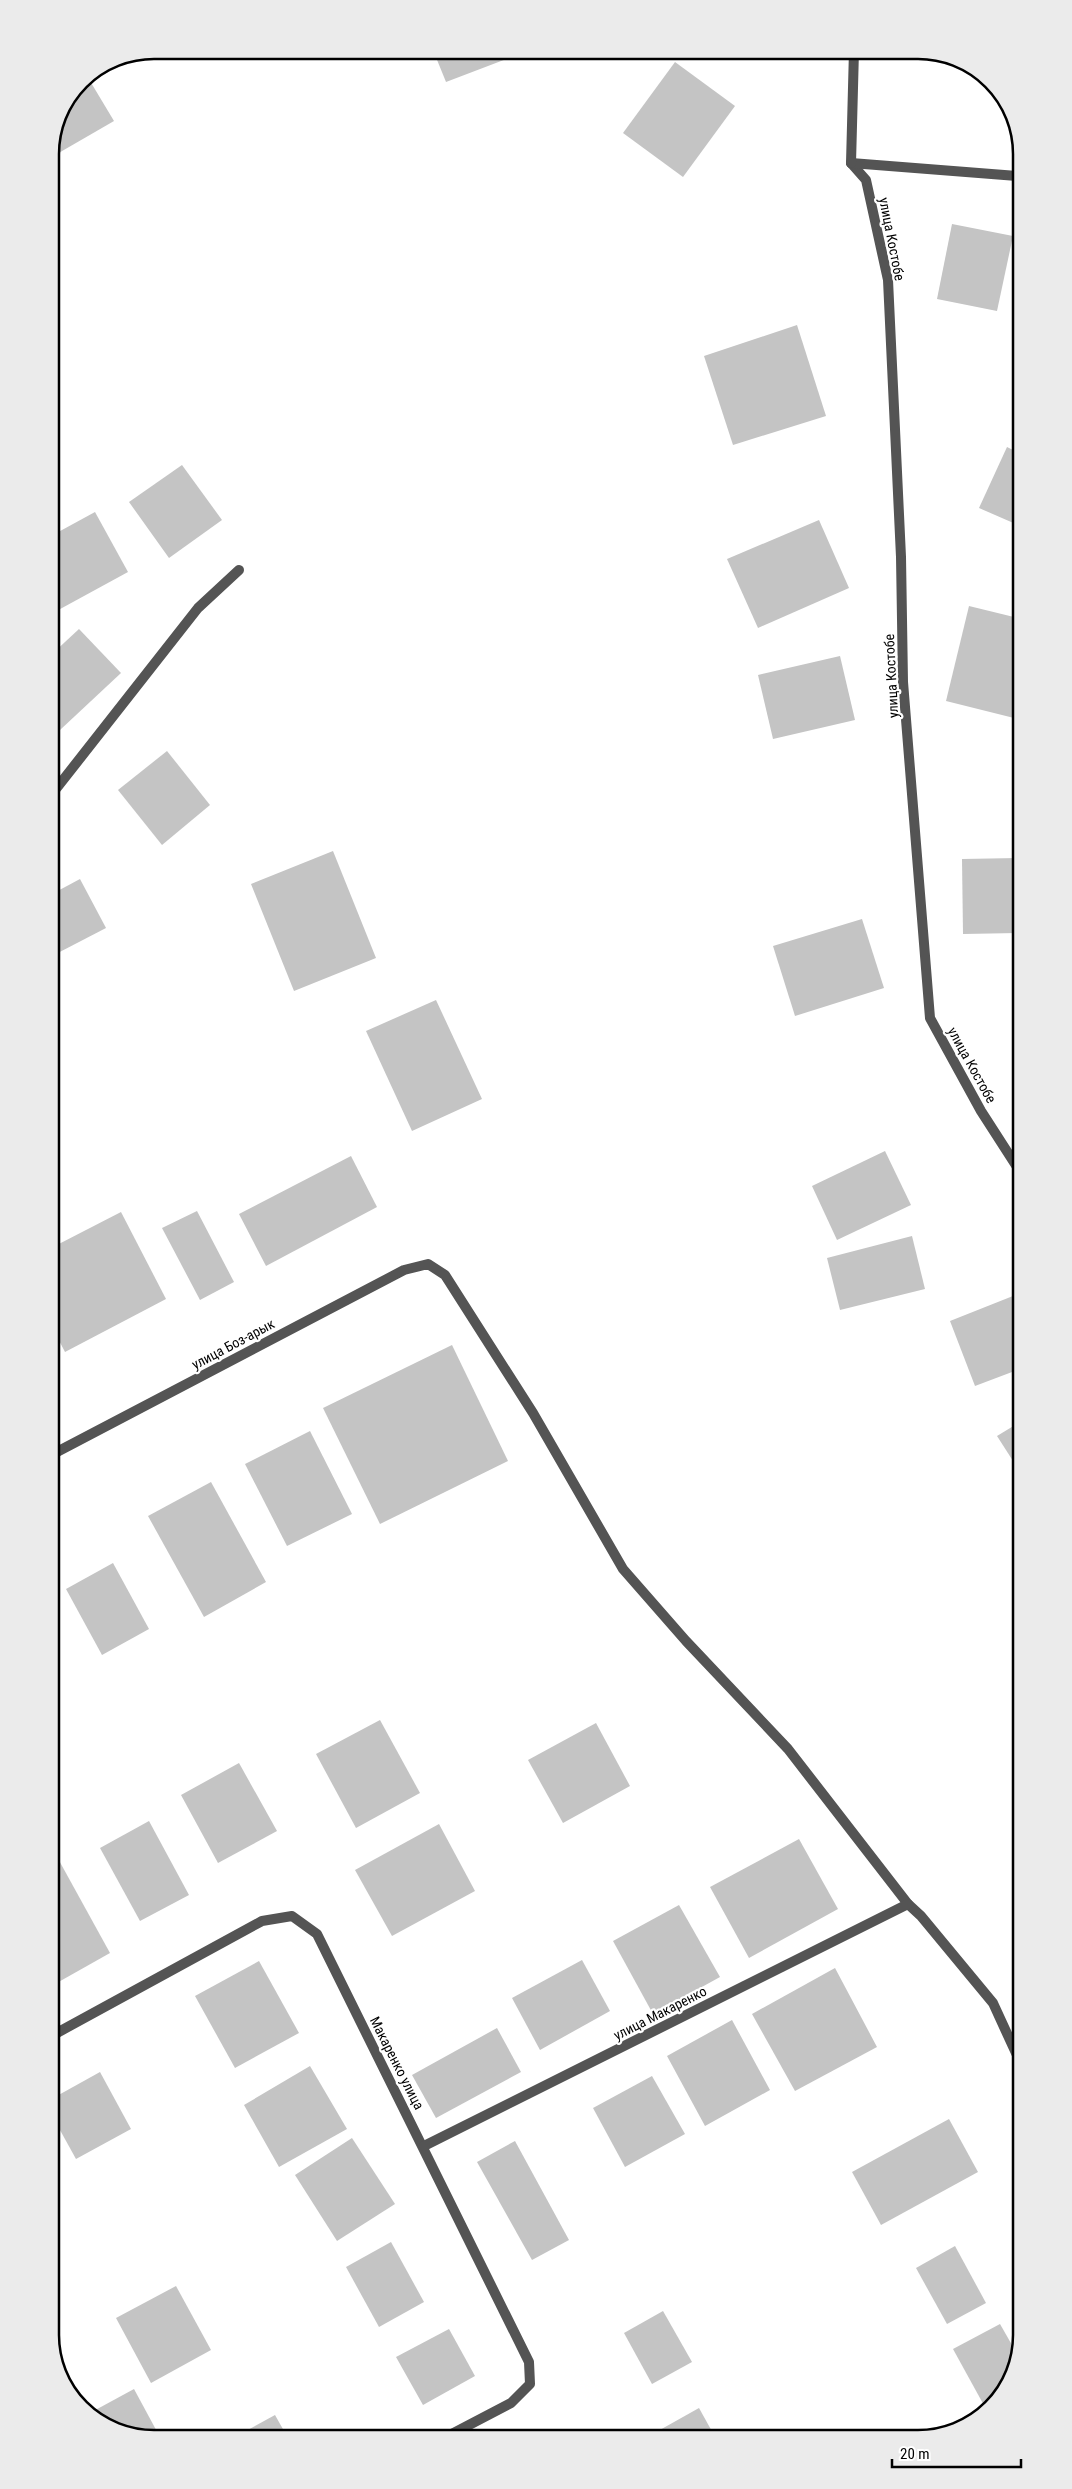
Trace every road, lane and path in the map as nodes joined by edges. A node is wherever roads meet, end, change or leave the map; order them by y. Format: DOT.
graph roads {
  1 [pos="854,59"];
  2 [pos="852,163"];
  3 [pos="1013,176"];
  4 [pos="239,570"];
  5 [pos="59,785"];
  6 [pos="1013,1161"];
  7 [pos="59,1451"];
  8 [pos="908,1904"];
  9 [pos="59,2032"];
  10 [pos="1013,2047"];
  11 [pos="424,2146"];
  12 [pos="459,2430"];
  1 -- 2 [label="street"];
  2 -- 3 [label="street"];
  2 -- 6 [label="street, улица Костобе"];
  4 -- 5 [label="street"];
  7 -- 8 [label="street, улица Боз-арык"];
  8 -- 10 [label="street"];
  8 -- 11 [label="street, улица Макаренко"];
  9 -- 11 [label="street, Макаренко улица"];
  11 -- 12 [label="street, Макаренко улица"];
}
